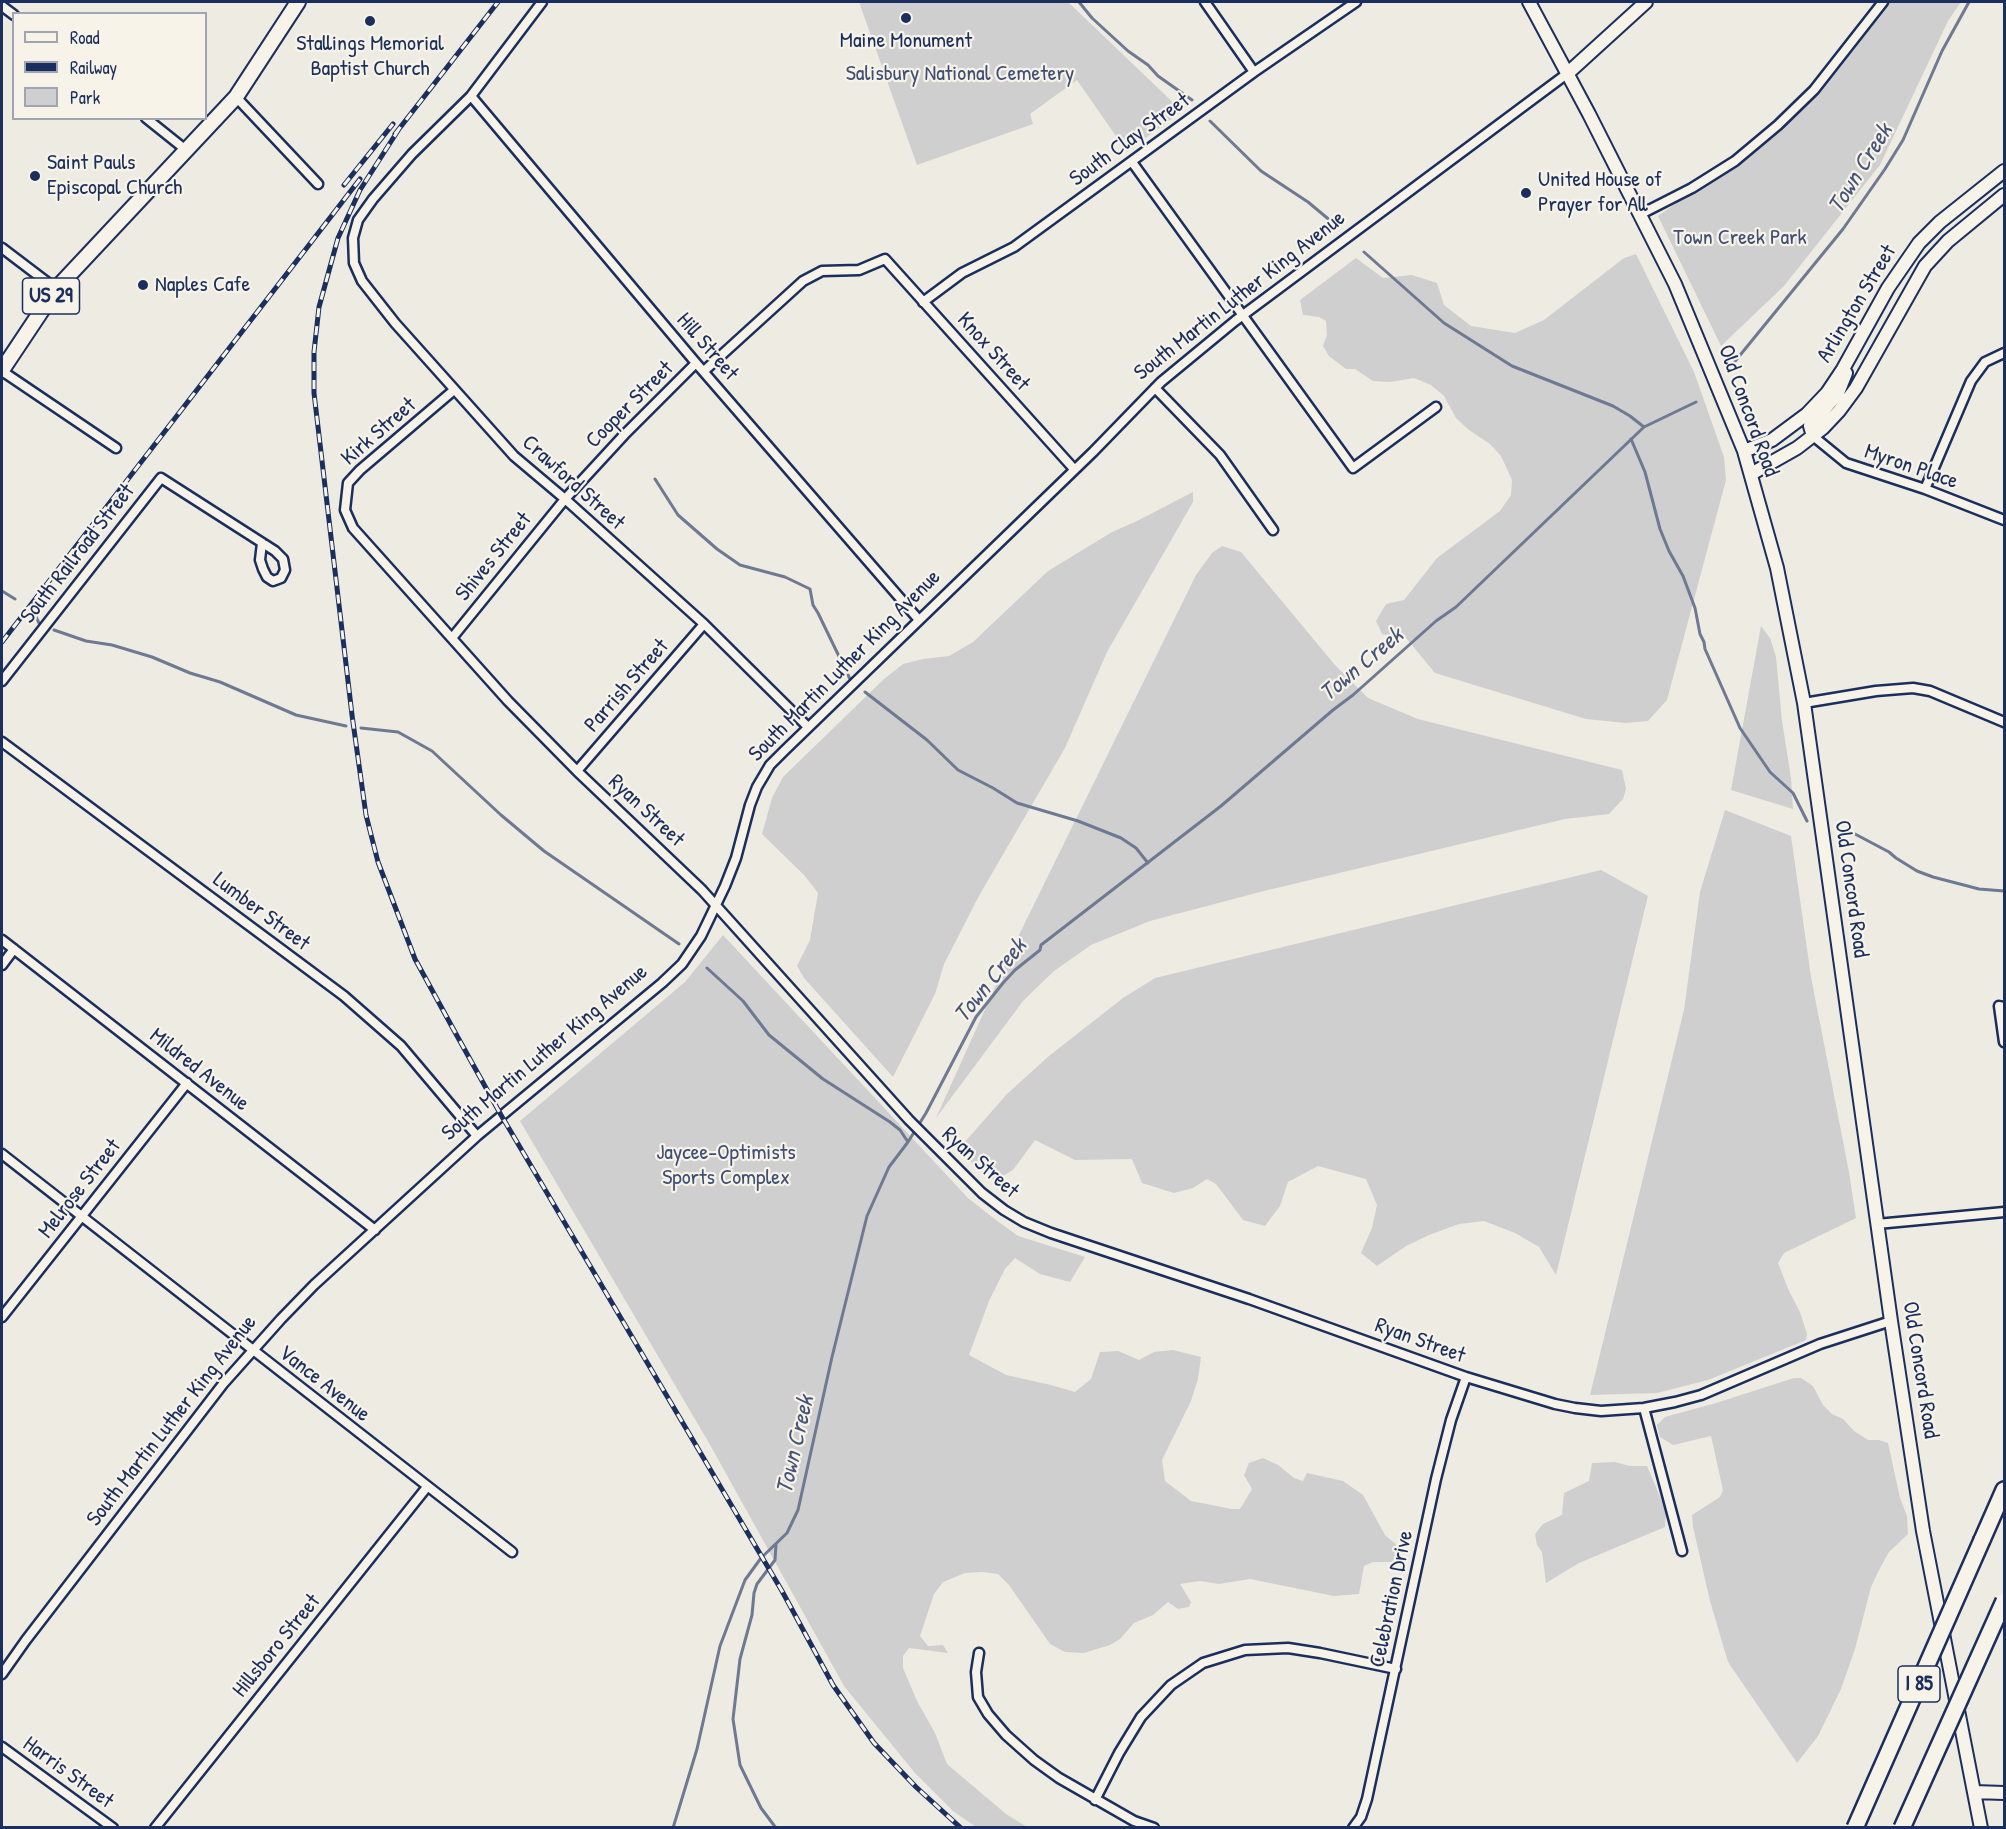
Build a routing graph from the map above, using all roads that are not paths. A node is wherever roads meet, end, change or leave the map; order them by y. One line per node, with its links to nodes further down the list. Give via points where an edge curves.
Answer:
1 (6, 2): 9 (street)
2 (298, 2): 13 (main road, US 29)
3 (542, 2): 12 (street)
4 (1204, 2): 10 (street)
5 (1356, 2): 10 (street, South Clay Street)
6 (1529, 2): 11 (main road, Old Concord Road)
7 (1647, 2): 11 (main road, South Martin Luther King Avenue)
8 (1883, 2): 20 (street, via 1814,90 1778,125 1727,166)
9 (2, 6)
10 (1254, 72): 16 (street, South Clay Street)
11 (1568, 73): 20 (main road, Old Concord Road); 25 (street, South Martin Luther King Avenue)
12 (471, 96): 28 (street, Hill Street); 32 (street, Crawford Street, via 373,199 358,220 353,238 354,263 362,281)
13 (236, 97): 15 (main road, US 29); 18 (street)
14 (148, 120): 15 (street)
15 (186, 150): 23 (main road, US 29)
16 (1132, 162): 24 (street, South Clay Street, via 1014,247 962,273); 25 (street)
17 (2004, 171): 26 (main road, Arlington Street, via 1918,243)
18 (318, 184)
19 (2004, 195): 34 (main road, Arlington Street, via 1924,266 1856,388)
20 (1641, 214): 36 (main road, Old Concord Road, via 1675,284)
21 (2, 248): 23 (street)
22 (885, 259): 24 (street, Knox Street); 30 (street, Cooper Street, via 859,270 822,271 803,281)
23 (56, 289): 29 (main road, US 29)
24 (923, 302): 37 (street, Knox Street)
25 (1244, 314): 31 (street, South Martin Luther King Avenue); 33 (street, via 1353,468)
26 (1857, 344): 34 (main road, via 1838,393 1810,426); 36 (main road, Arlington Street, via 1827,393 1807,414 1772,440)
27 (2004, 353): 39 (street, via 1985,362 1971,381)
28 (696, 363): 30 (street, Hill Street); 40 (street, Cooper Street)
29 (2, 370): 35 (street)
30 (704, 371): 45 (street, Hill Street)
31 (1155, 388): 37 (street, South Martin Luther King Avenue); 43 (street, via 1220,455)
32 (454, 390): 40 (street, Crawford Street, via 514,456); 41 (street, Kirk Street, via 348,483)
33 (1436, 407)
34 (1813, 436): 38 (main road, Arlington Street); 39 (street, Myron Place, via 1846,463)
35 (116, 448)
36 (1744, 451): 38 (main road, Old Concord Road)
37 (1074, 469): 45 (street, South Martin Luther King Avenue)
38 (1751, 474): 49 (main road, Old Concord Road, via 1779,579)
39 (1925, 489): 42 (street, Myron Place)
40 (565, 499): 46 (street, Crawford Street); 47 (street, Shives Street)
41 (345, 510): 47 (street, Ryan Street, via 353,528)
42 (2004, 520)
43 (1273, 530)
44 (265, 545): 48 (street, South Railroad Street, via 161,478)
45 (919, 620): 51 (street, South Martin Luther King Avenue)
46 (704, 624): 51 (street, Crawford Street); 53 (street, Parrish Street)
47 (452, 638): 53 (street, Ryan Street, via 508,702)
48 (2, 681)
49 (1804, 703): 50 (street, via 1914,688); 65 (main road, Old Concord Road)
50 (2004, 722)
51 (808, 727): 54 (street, South Martin Luther King Avenue, via 776,758 757,787 732,870)
52 (2, 742): 61 (street, Lumber Street, via 370,1018 401,1046)
53 (577, 771): 54 (street, Ryan Street)
54 (716, 907): 61 (street, South Martin Luther King Avenue, via 694,948 669,977); 70 (street, Ryan Street, via 938,1150 982,1193 1024,1222)
55 (2, 940): 56 (street, Mildred Avenue)
56 (14, 950): 57 (street); 60 (street, Mildred Avenue)
57 (2, 965)
58 (2004, 1007): 59 (street, via 1999,1006)
59 (2004, 1042)
60 (187, 1083): 64 (street, Melrose Street); 66 (street, Mildred Avenue)
61 (477, 1137): 66 (street, South Martin Luther King Avenue)
62 (2, 1154): 64 (street, Vance Avenue)
63 (2004, 1212): 65 (street)
64 (82, 1216): 67 (street, Melrose Street); 69 (street, Vance Avenue)
65 (1877, 1224): 68 (main road, Old Concord Road)
66 (375, 1230): 69 (street, South Martin Luther King Avenue)
67 (2, 1317)
68 (1891, 1321): 71 (street, Ryan Street, via 1820,1344 1701,1395); 81 (main road, Old Concord Road, via 1923,1531)
69 (252, 1350): 72 (street, Vance Avenue); 79 (street, South Martin Luther King Avenue)
70 (1466, 1377): 71 (street, Ryan Street, via 1575,1408); 78 (street, Celebration Drive, via 1436,1479)
71 (1644, 1408): 74 (street)
72 (427, 1487): 75 (street, Vance Avenue); 85 (street, Hillsboro Street)
73 (2004, 1490): 88 (highway, I 85, bridge)
74 (1682, 1551)
75 (512, 1552)
76 (2004, 1601): 89 (highway, I 85, bridge)
77 (979, 1653): 83 (street, via 978,1697 988,1714 1034,1760)
78 (1396, 1669): 83 (street, via 1288,1648 1245,1650 1203,1663 1171,1685 1141,1717); 87 (street, Celebration Drive, via 1367,1800)
79 (2, 1674)
80 (2, 1747): 84 (street, Harris Street)
81 (1974, 1792): 82 (main road); 90 (main road, Old Concord Road)
82 (2004, 1793)
83 (1095, 1800): 86 (street)
84 (112, 1827)
85 (155, 1827)
86 (1154, 1827)
87 (1353, 1827)
88 (1855, 1827)
89 (1902, 1827)
90 (1981, 1827)

